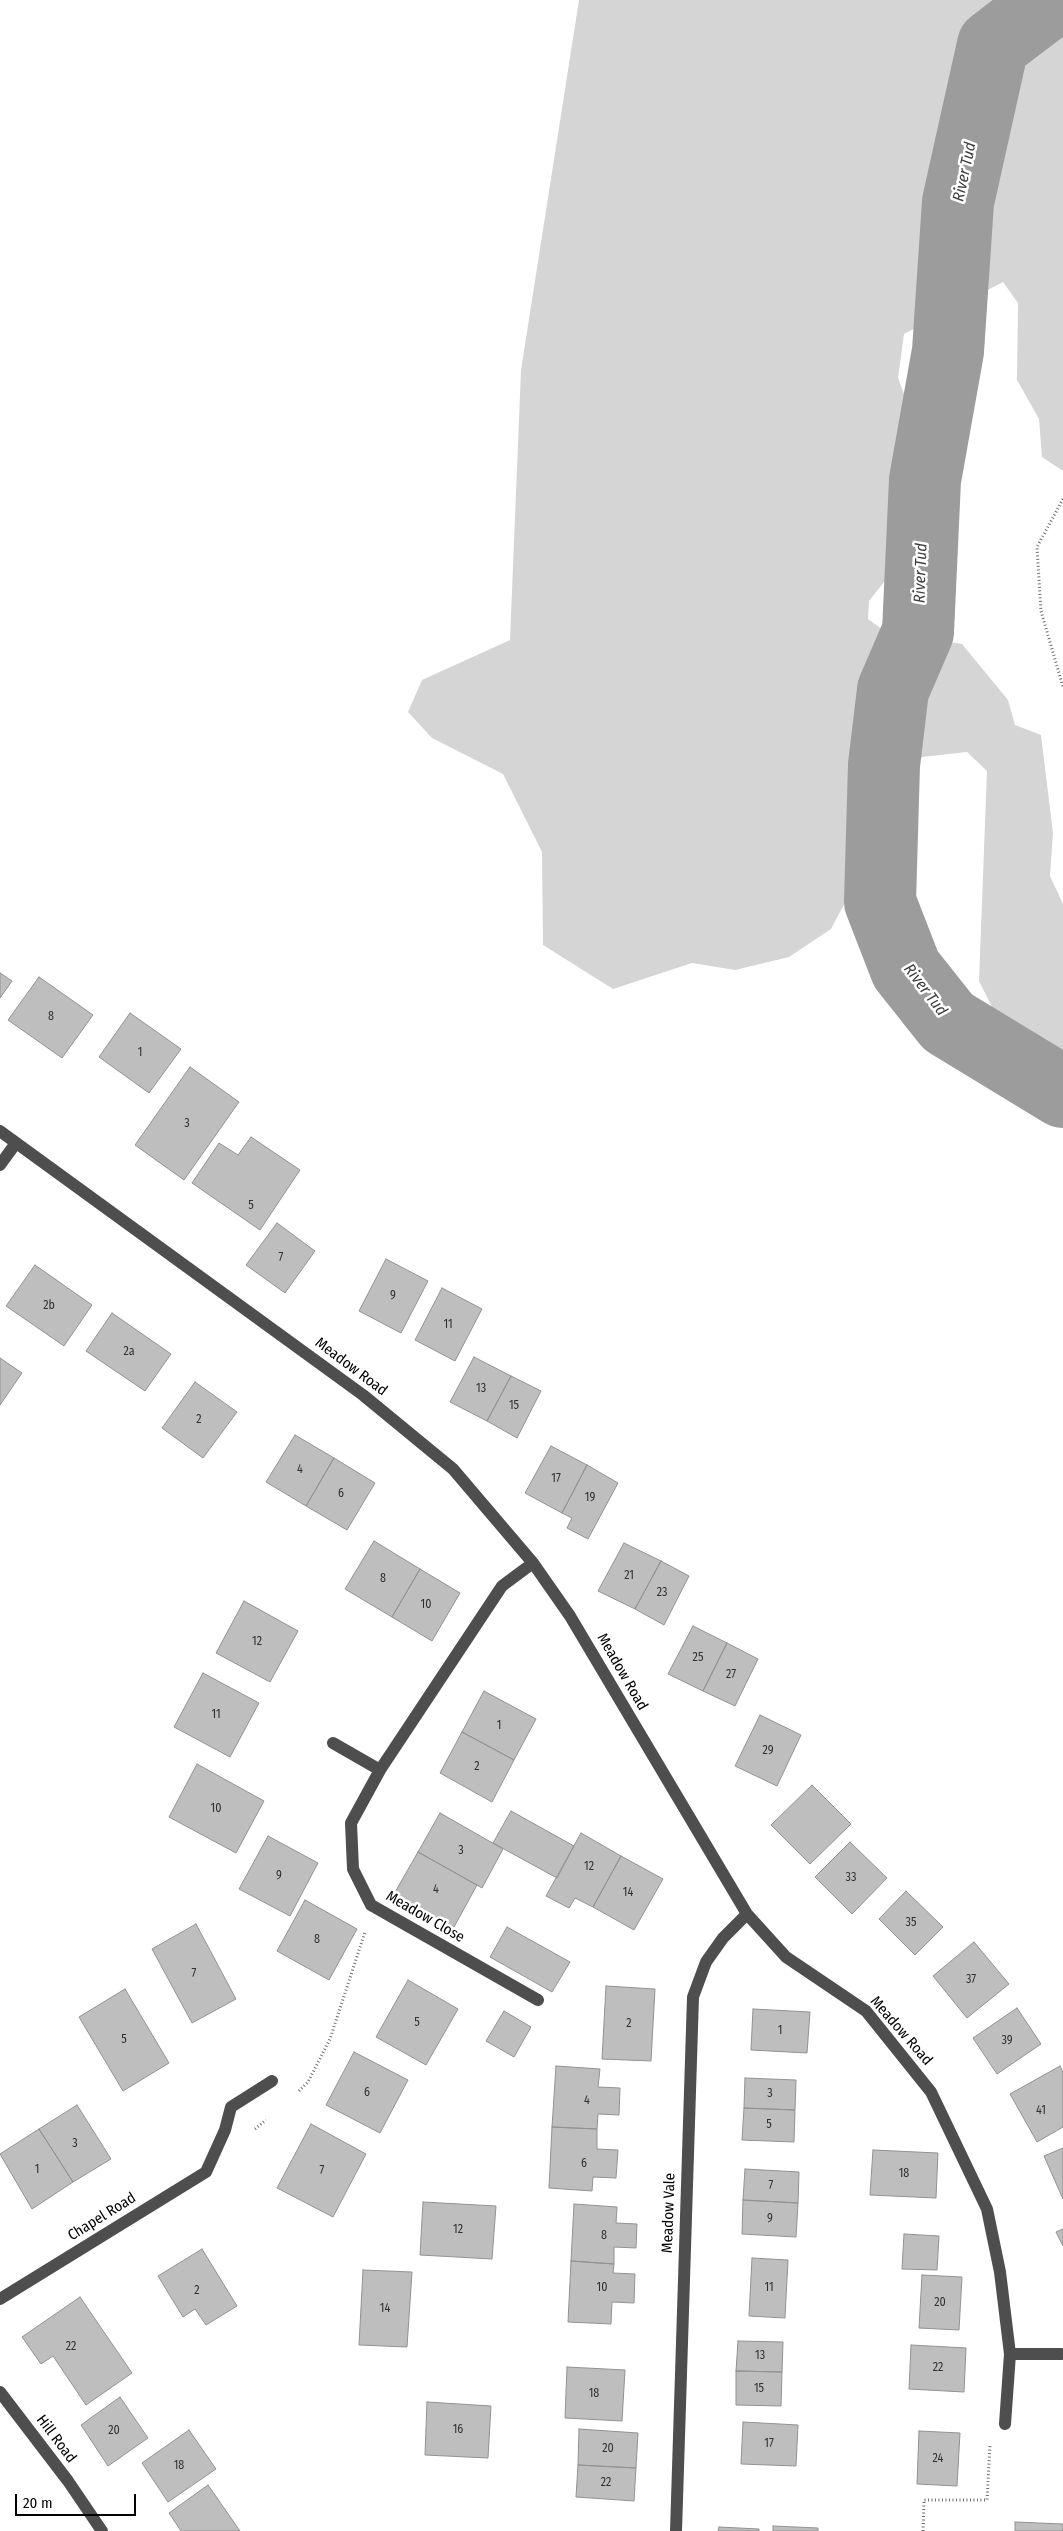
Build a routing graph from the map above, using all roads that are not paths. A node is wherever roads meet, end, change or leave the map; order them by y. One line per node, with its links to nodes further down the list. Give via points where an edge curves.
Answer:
1 (0, 1131): 2 (street, Meadow Road)
2 (16, 1143): 3 (street); 4 (street, Meadow Road, via 363,1396 453,1469)
3 (0, 1165)
4 (533, 1563): 6 (street, Meadow Close, via 502,1586); 7 (street, Meadow Road, via 570,1616)
5 (333, 1743): 6 (street)
6 (380, 1770): 8 (street, Meadow Close, via 351,1824 353,1869 371,1905)
7 (747, 1914): 11 (street, Meadow Road, via 786,1957 866,2011 931,2092 987,2209 1000,2272); 16 (street, Meadow Vale, via 723,1938 706,1962 693,1997)
8 (538, 2000)
9 (272, 2081): 10 (street, Chapel Road, via 231,2107 206,2172)
10 (0, 2299)
11 (1010, 2354): 12 (street); 14 (street, Meadow Road)
12 (1061, 2354)
13 (0, 2392): 15 (street, Hill Road)
14 (1005, 2424)
15 (102, 2531)
16 (676, 2531)

